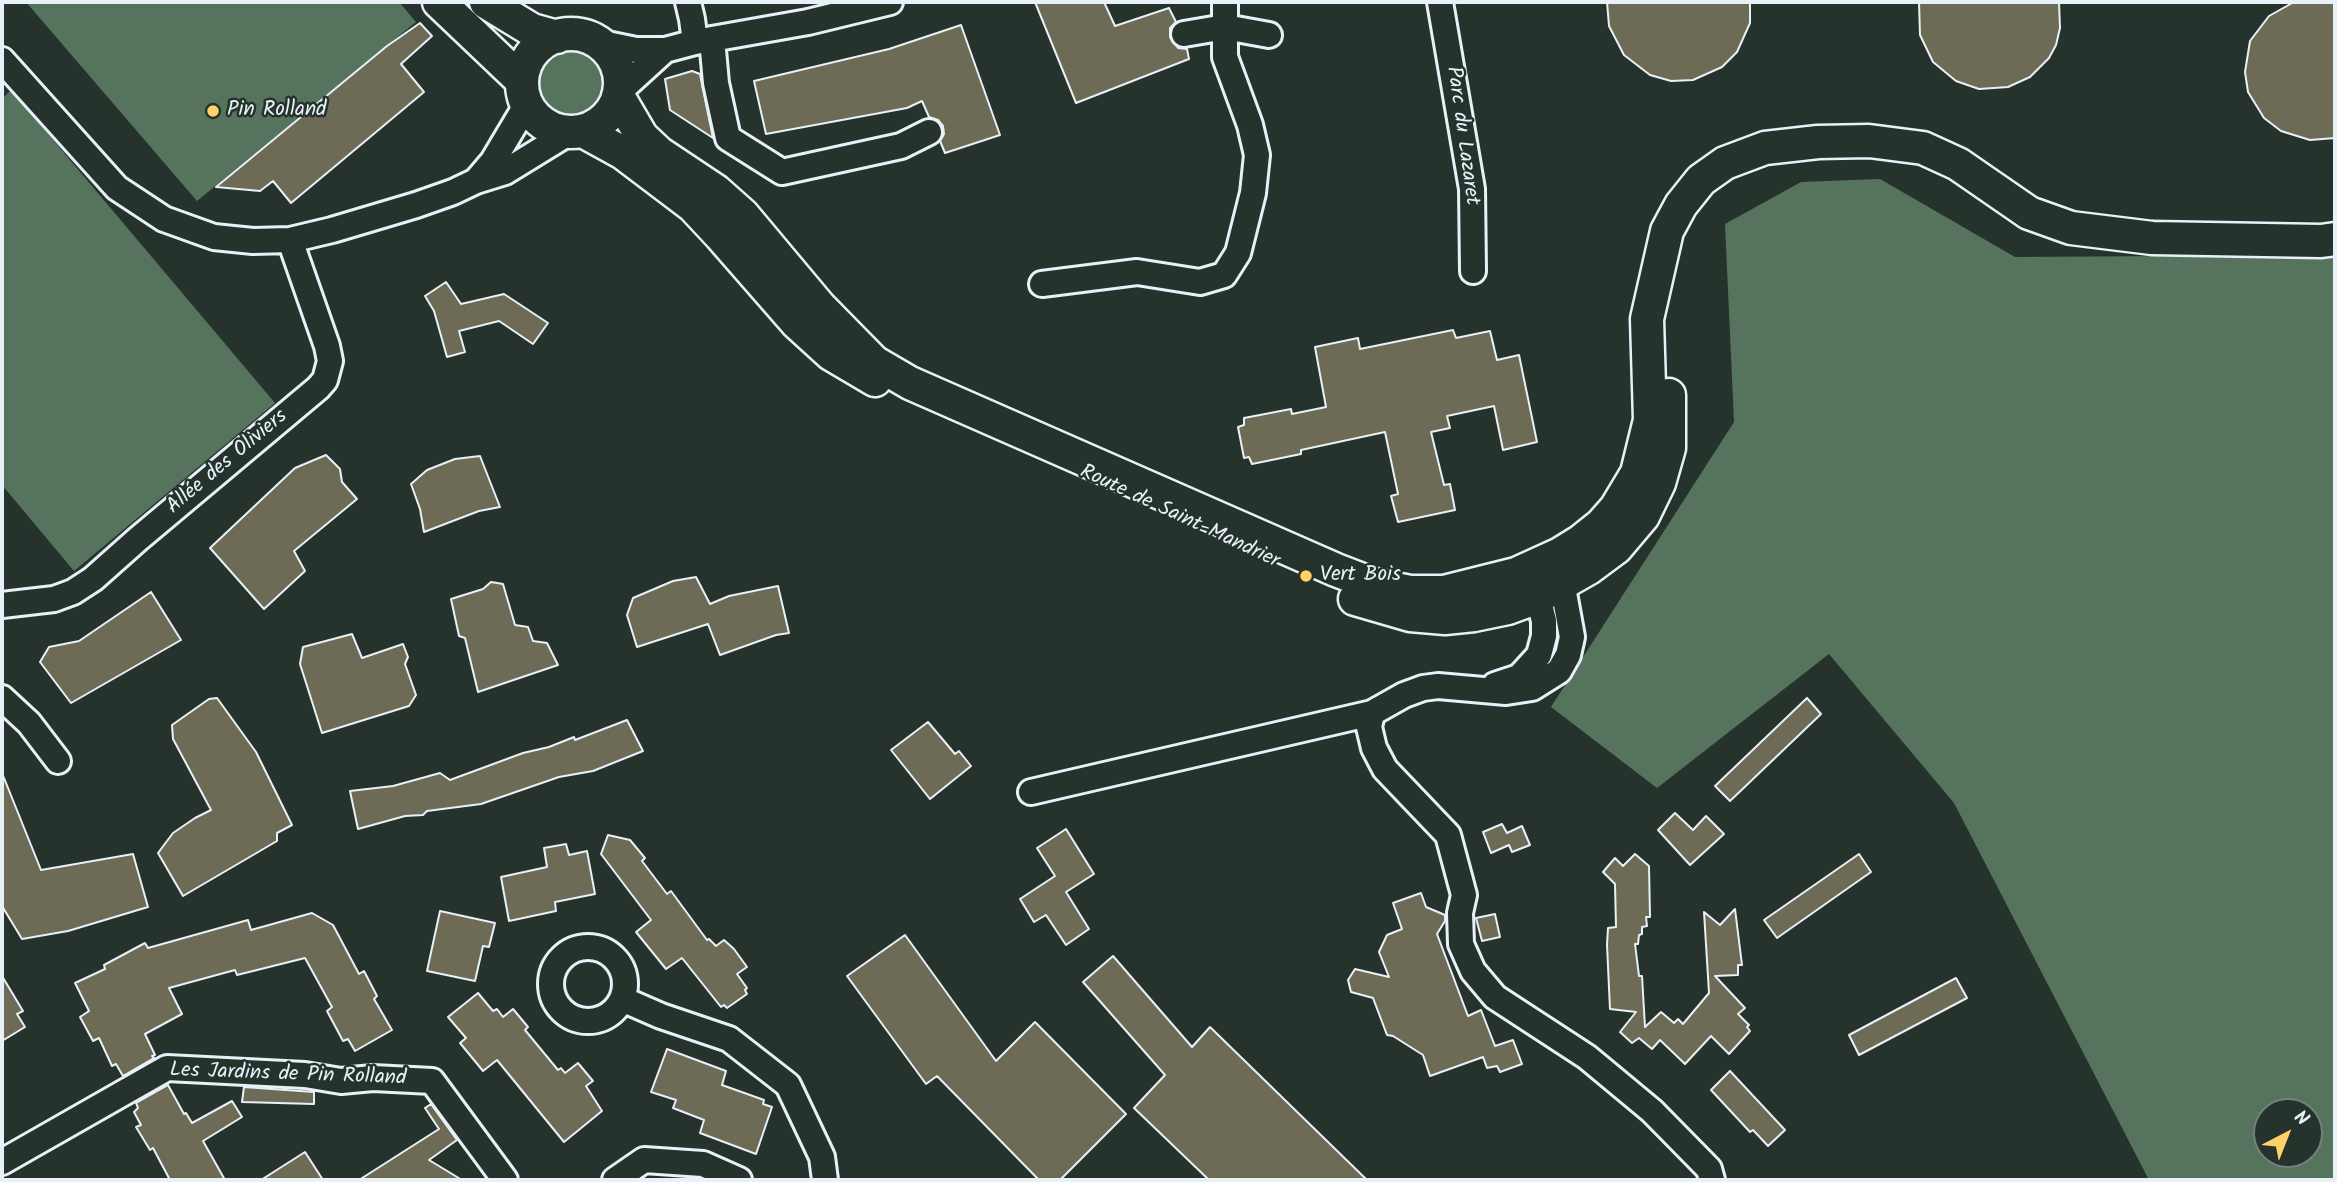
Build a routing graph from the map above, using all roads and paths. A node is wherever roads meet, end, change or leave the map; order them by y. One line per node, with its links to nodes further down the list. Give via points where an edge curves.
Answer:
1 (439, 2): 16 (main road)
2 (486, 2): 10 (main road, via 532,30)
3 (688, 2): 11 (street)
4 (890, 2): 11 (street)
5 (1225, 2): 7 (street)
6 (1440, 2): 24 (street, Parc du Lazaret, via 1472,189)
7 (1225, 27): 8 (street); 9 (street); 26 (street, via 1225,57 1257,155 1238,253 1224,275 1200,282 1137,272)
8 (1184, 34)
9 (1269, 35)
10 (556, 37): 12 (main road, via 570,34); 16 (main road, via 533,52 526,64)
11 (704, 41): 14 (street); 20 (street, via 728,138 782,172 901,146)
12 (597, 42): 14 (street); 17 (main road, via 616,63)
13 (2, 44): 18 (street)
14 (665, 50): 17 (street)
15 (2, 60): 18 (street)
16 (525, 92): 19 (main road, via 534,115 545,124); 21 (street, via 493,161)
17 (619, 93): 19 (main road, via 607,116); 28 (main road, Route de Saint-Mandrier, via 642,137 743,215 846,336 874,362 910,383 1375,585 1444,592)
18 (48, 110): 23 (street, via 117,188 164,219 214,237)
19 (577, 131): 21 (street, via 505,172); 29 (main road, Route de Saint-Mandrier, via 623,153 692,206 797,323 831,354 906,396 1380,608 1445,618 1508,608)
20 (929, 132)
21 (476, 181): 23 (street, via 416,205)
22 (2335, 239): 25 (main road, Route de Saint-Mandrier, via 2152,238 2071,228 2029,213 1958,164 1923,148 1869,141 1818,142 1765,148 1726,163 1701,180 1667,232)
23 (290, 240): 30 (street, Allée des Oliviers, via 327,346 330,361 325,380 93,579 54,599)
24 (1473, 271)
25 (1658, 275): 27 (main road, Route de Saint-Mandrier, via 1647,318 1650,420 1637,473); 29 (main road, Route de Saint-Mandrier, via 1669,374 1669,448 1659,483 1643,516 1616,548)
26 (1042, 284)
27 (1616, 508): 28 (main road, Route de Saint-Mandrier, via 1581,541); 29 (street, via 1605,529 1560,563)
28 (1516, 574): 29 (street)
29 (1549, 586): 32 (street, via 1539,655 1519,677 1478,690 1423,688)
30 (2, 605)
31 (2, 698): 33 (street, via 29,723)
32 (1372, 713): 34 (street); 41 (street, via 1369,727 1385,769 1448,835 1464,895 1461,944 1473,971 1495,997 1587,1057 1652,1111 1709,1170)
33 (58, 761)
34 (1031, 792)
35 (622, 999): 40 (street, via 729,1039 788,1085 822,1157)
36 (2, 1162): 37 (street, Les Jardins de Pin Rolland, via 167,1068 341,1081 432,1081)
37 (505, 1180)
38 (615, 1180): 39 (street, via 644,1160 703,1164)
39 (739, 1180)
40 (825, 1180)
41 (1712, 1180)

